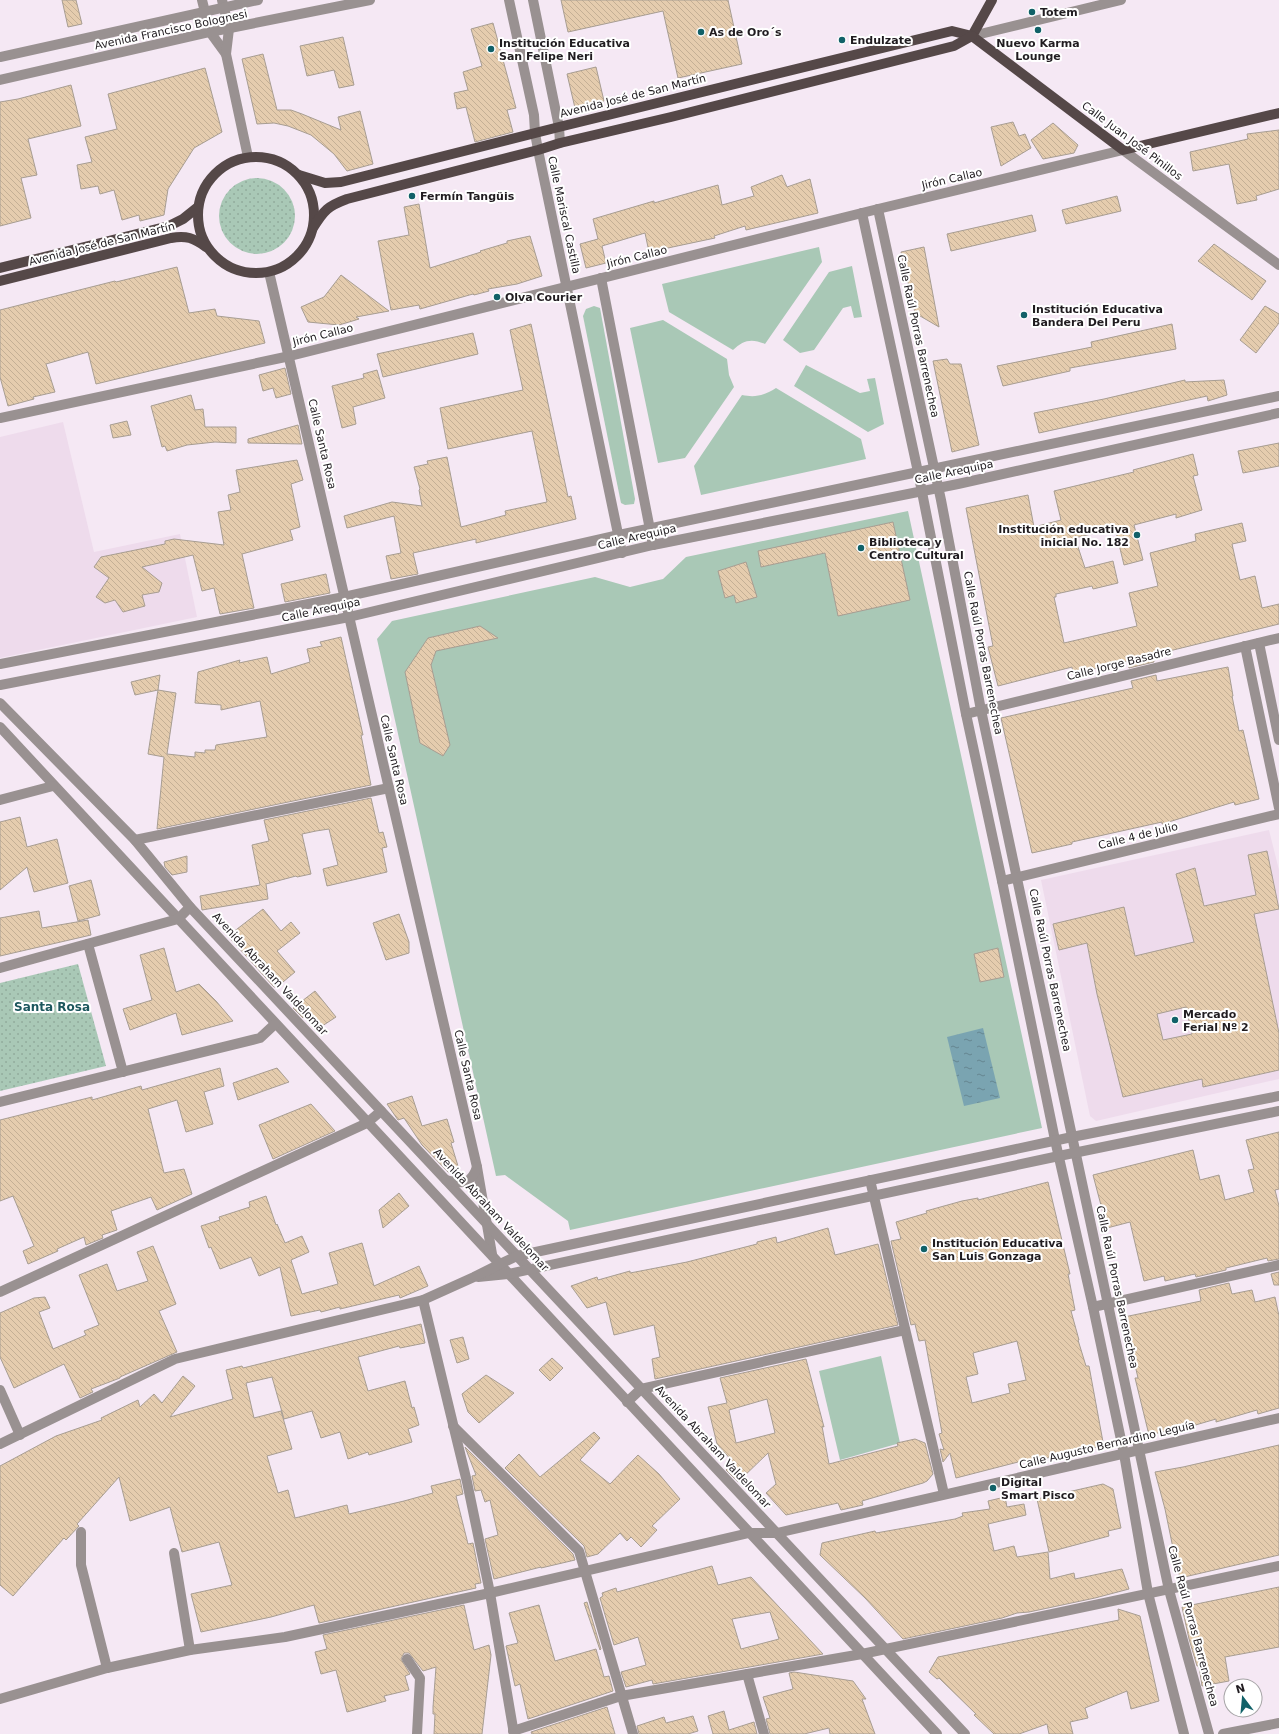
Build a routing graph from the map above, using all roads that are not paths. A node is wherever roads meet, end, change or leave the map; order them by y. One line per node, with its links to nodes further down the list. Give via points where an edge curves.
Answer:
1 (202, 0): 9 (street)
2 (258, 0): 8 (street, Avenida Francisco Bolognesi)
3 (370, 0): 10 (street, Avenida Francisco Bolognesi)
4 (509, 0): 18 (street, Calle Mariscal Castilla, via 534,115)
5 (533, 0): 17 (street, Calle Mariscal Castilla)
6 (992, 0): 12 (main road)
7 (1121, 0): 12 (street, Avenida José de San Martín)
8 (223, 4): 9 (street, Avenida Francisco Bolognesi); 10 (street)
9 (205, 12): 11 (street); 14 (street, Avenida Francisco Bolognesi)
10 (229, 29): 11 (street, Avenida Francisco Bolognesi); 13 (street)
11 (210, 32): 13 (street); 15 (street, Avenida Francisco Bolognesi)
12 (972, 36): 17 (main road, Avenida José de San Martín, via 952,31); 19 (main road, Avenida José de San Martín, via 954,46); 21 (main road, Calle Juan José Pinillos)
13 (226, 54): 22 (street)
14 (0, 57)
15 (0, 80)
16 (1279, 113): 21 (main road, Jirón Callao)
17 (559, 127): 18 (main road, Avenida José de San Martín); 19 (street, Calle Mariscal Castilla)
18 (535, 133): 20 (street, Calle Mariscal Castilla); 23 (main road, Avenida José de San Martín, via 341,182 325,183)
19 (560, 143): 20 (main road, Avenida José de San Martín)
20 (538, 150): 27 (main road, Avenida José de San Martín, via 348,199 334,204 322,213); 34 (street, Calle Mariscal Castilla)
21 (1123, 150): 25 (street, Jirón Callao); 29 (street, Calle Juan José Pinillos)
22 (248, 157): 23 (main road, via 267,157 276,160); 24 (main road, via 224,165 214,174 206,183)
23 (299, 175): 27 (main road, via 310,191 314,209)
24 (198, 206): 28 (main road, via 199,228); 30 (main road, Avenida José de San Martín, via 183,219 169,226)
25 (878, 209): 26 (street, Jirón Callao); 39 (street, Calle Raúl Porras Barrenechea)
26 (862, 213): 32 (street, Jirón Callao); 40 (street)
27 (313, 228): 31 (main road, via 307,243 297,256 284,266)
28 (207, 247): 31 (main road, via 221,262 236,270 252,273); 33 (main road, Avenida José de San Martín, via 189,237 181,236)
29 (1279, 265)
30 (0, 268)
31 (269, 272): 35 (street, Calle Santa Rosa)
32 (601, 278): 34 (street, Jirón Callao); 43 (street)
33 (0, 281)
34 (566, 286): 35 (street, Jirón Callao); 44 (street, Calle Mariscal Castilla)
35 (290, 356): 38 (street, Jirón Callao); 47 (street, Calle Santa Rosa)
36 (1279, 396): 39 (street, Calle Arequipa)
37 (1279, 413): 41 (street, Calle Arequipa)
38 (0, 418)
39 (935, 469): 40 (street, Calle Arequipa); 41 (street, Calle Raúl Porras Barrenechea)
40 (918, 472): 42 (street); 43 (street, Calle Arequipa)
41 (939, 487): 42 (street, Calle Arequipa); 55 (street, Calle Raúl Porras Barrenechea)
42 (922, 491): 45 (street, Calle Arequipa); 56 (street)
43 (651, 529): 44 (street, Calle Arequipa); 45 (street)
44 (619, 535): 46 (street, Calle Mariscal Castilla); 47 (street, Calle Arequipa)
45 (654, 545): 46 (street, Calle Arequipa)
46 (622, 553): 48 (street, Calle Arequipa)
47 (344, 597): 48 (street, Calle Santa Rosa); 52 (street, Calle Arequipa)
48 (349, 617): 53 (street, Calle Arequipa); 60 (street, Calle Santa Rosa)
49 (1279, 638): 50 (street, Calle Jorge Basadre)
50 (1258, 643): 51 (street, Calle Jorge Basadre); 58 (street)
51 (1245, 646): 55 (street, Calle Jorge Basadre); 62 (street)
52 (0, 664)
53 (0, 685)
54 (0, 703): 64 (street, Avenida Abraham Valdelomar)
55 (981, 710): 56 (street, Calle Jorge Basadre); 65 (street, Calle Raúl Porras Barrenechea)
56 (966, 714): 66 (street)
57 (0, 728): 59 (street)
58 (1279, 740)
59 (53, 786): 61 (street); 68 (street)
60 (389, 788): 64 (street); 82 (street, Calle Santa Rosa)
61 (0, 800)
62 (1279, 808)
63 (1279, 814): 65 (street, Calle 4 de Julio)
64 (135, 840): 67 (street, Avenida Abraham Valdelomar)
65 (1018, 877): 66 (street, Calle 4 de Julio); 78 (street, Calle Raúl Porras Barrenechea)
66 (1002, 881): 79 (street)
67 (190, 907): 68 (street); 75 (street, Avenida Abraham Valdelomar)
68 (178, 919): 69 (street); 71 (street)
69 (88, 944): 70 (street); 72 (street)
70 (0, 968)
71 (276, 1024): 72 (street, via 260,1038); 77 (street)
72 (123, 1072): 74 (street)
73 (1279, 1096): 78 (street)
74 (0, 1102)
75 (382, 1111): 77 (street); 83 (street, Avenida Abraham Valdelomar)
76 (1279, 1111): 80 (street)
77 (367, 1123): 87 (street); 94 (street)
78 (1072, 1137): 79 (street); 80 (street, Calle Raúl Porras Barrenechea)
79 (1055, 1140): 81 (street); 84 (street)
80 (1075, 1153): 81 (street); 96 (street, Calle Raúl Porras Barrenechea)
81 (1059, 1156): 85 (street); 97 (street)
82 (477, 1167): 83 (street, via 468,1181 461,1183); 86 (street, Calle Santa Rosa)
83 (446, 1180): 86 (street, Avenida Abraham Valdelomar)
84 (870, 1180): 85 (street); 88 (street)
85 (874, 1195): 91 (street); 98 (street)
86 (487, 1222): 87 (street, Calle Santa Rosa); 88 (street, Avenida Abraham Valdelomar)
87 (492, 1254): 89 (street)
88 (518, 1256): 89 (street); 91 (street, Avenida Abraham Valdelomar)
89 (500, 1264): 92 (street); 93 (street)
90 (1279, 1265): 96 (street)
91 (529, 1269): 92 (street); 99 (street, Avenida Abraham Valdelomar)
92 (508, 1274): 93 (street); 101 (street)
93 (474, 1278): 95 (street)
94 (0, 1292)
95 (423, 1300): 103 (street); 104 (street, via 175,1359)
96 (1108, 1304): 97 (street); 106 (street, Calle Raúl Porras Barrenechea)
97 (1093, 1307): 107 (street)
98 (905, 1330): 99 (street); 108 (street)
99 (641, 1388): 101 (street); 111 (street, Avenida Abraham Valdelomar)
100 (0, 1390): 104 (street)
101 (628, 1402): 110 (street)
102 (1279, 1418): 106 (street, Calle Augusto Bernardino Leguía)
103 (453, 1426): 114 (street, via 579,1551); 117 (street)
104 (20, 1435): 105 (street)
105 (0, 1444)
106 (1139, 1450): 107 (street, Calle Augusto Bernardino Leguía); 115 (street, Calle Raúl Porras Barrenechea)
107 (1124, 1454): 108 (street, Calle Augusto Bernardino Leguía); 116 (street)
108 (944, 1494): 111 (street, Calle Augusto Bernardino Leguía)
109 (81, 1532): 122 (street, via 81,1565)
110 (749, 1532): 111 (street, Calle Augusto Bernardino Leguía); 114 (street, Calle Augusto Bernardino Leguía); 120 (street)
111 (777, 1533): 118 (street, Avenida Abraham Valdelomar)
112 (174, 1553): 119 (street)
113 (1279, 1566): 115 (street)
114 (586, 1572): 117 (street, Calle Augusto Bernardino Leguía); 124 (street)
115 (1169, 1590): 116 (street); 134 (street, Calle Raúl Porras Barrenechea)
116 (1148, 1593): 118 (street); 133 (street)
117 (490, 1594): 119 (street, Calle Augusto Bernardino Leguía, via 285,1637); 127 (street)
118 (886, 1649): 120 (street); 132 (street, Avenida Abraham Valdelomar)
119 (190, 1650): 122 (street, Calle Augusto Bernardino Leguía)
120 (862, 1654): 123 (street); 131 (street)
121 (407, 1659): 128 (street, via 420,1678)
122 (107, 1668): 125 (street, Calle Augusto Bernardino Leguía)
123 (747, 1674): 124 (street); 130 (street)
124 (621, 1696): 127 (street); 129 (street)
125 (0, 1699)
126 (1279, 1722): 135 (street)
127 (514, 1732)
128 (417, 1734)
129 (633, 1734)
130 (764, 1734)
131 (937, 1734)
132 (965, 1734)
133 (1184, 1734)
134 (1209, 1734)
135 (1223, 1734)

